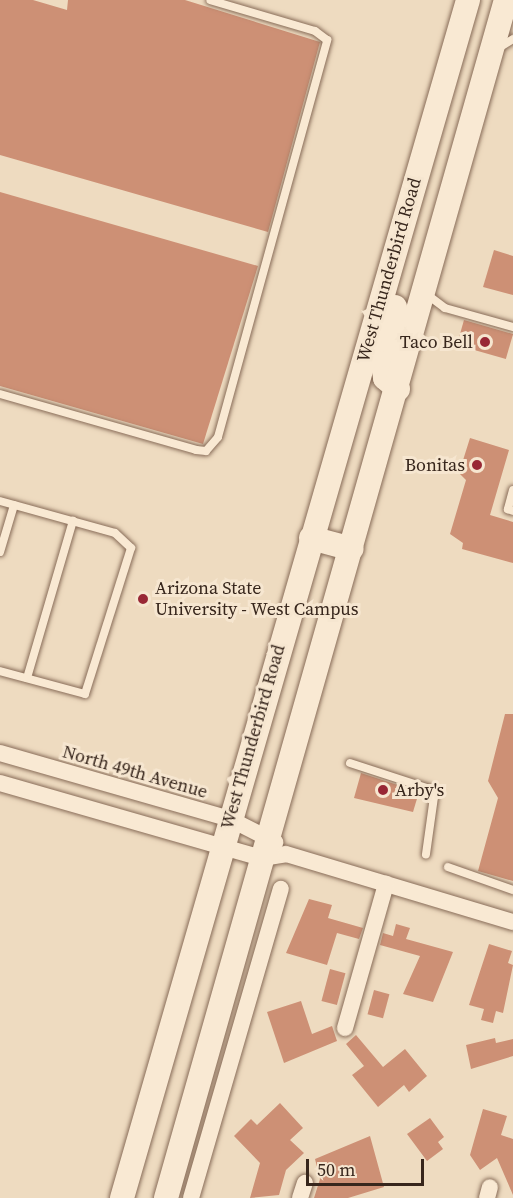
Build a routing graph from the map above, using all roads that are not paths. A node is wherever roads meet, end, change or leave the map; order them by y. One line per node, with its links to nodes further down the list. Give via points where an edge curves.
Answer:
1 (210, 0): 10 (lane, via 315,31 327,40 218,437 206,451 196,450)
2 (468, 0): 6 (main road, West Thunderbird Road)
3 (506, 0): 5 (main road)
4 (513, 39): 5 (lane)
5 (491, 52): 7 (main road)
6 (389, 269): 9 (main road, via 400,292 383,363 385,378); 16 (main road, West Thunderbird Road)
7 (424, 293): 8 (lane, via 445,308); 9 (main road)
8 (513, 327)
9 (398, 389): 17 (main road)
10 (0, 394)
11 (513, 490): 14 (lane, via 508,509)
12 (0, 501): 13 (lane)
13 (14, 505): 15 (lane); 18 (lane)
14 (513, 511)
15 (73, 521): 20 (lane); 20 (lane, via 115,533 131,549 85,694)
16 (311, 538): 17 (main road); 24 (main road, West Thunderbird Road)
17 (352, 549): 26 (main road)
18 (0, 552)
19 (0, 671): 20 (lane)
20 (27, 678)
21 (0, 753): 24 (street, North 49th Avenue)
22 (350, 763): 27 (lane, via 430,789 434,797)
23 (0, 783): 25 (street)
24 (230, 819): 25 (main road, West Thunderbird Road); 26 (street, North 49th Avenue)
25 (222, 846): 26 (street); 35 (main road, West Thunderbird Road)
26 (266, 847): 29 (street); 32 (main road)
27 (426, 854)
28 (448, 867): 31 (lane)
29 (386, 884): 33 (street); 34 (street)
30 (281, 889): 32 (street)
31 (513, 890)
32 (259, 917): 36 (main road); 37 (street)
33 (513, 922)
34 (345, 1028)
35 (122, 1198)
36 (166, 1198)
37 (191, 1198)

